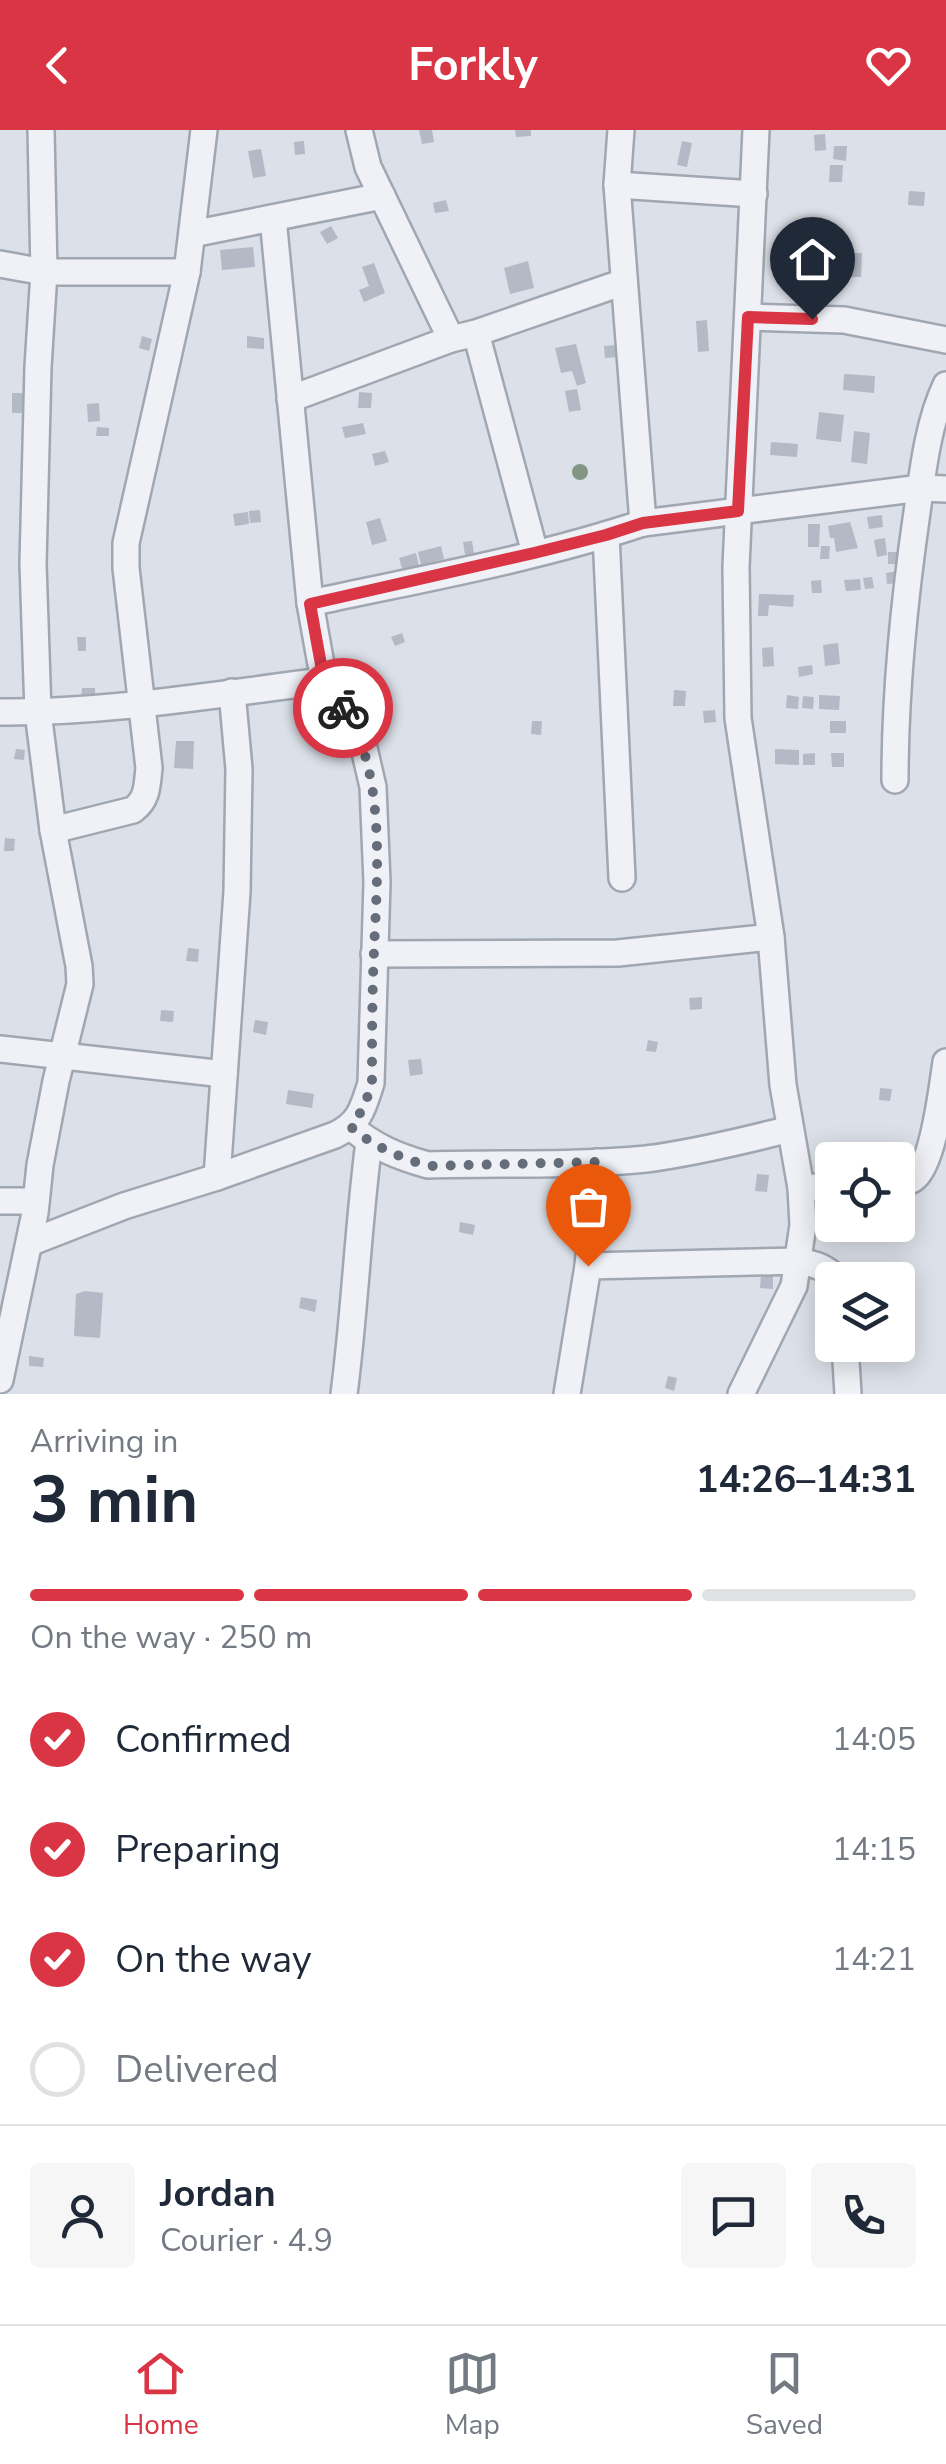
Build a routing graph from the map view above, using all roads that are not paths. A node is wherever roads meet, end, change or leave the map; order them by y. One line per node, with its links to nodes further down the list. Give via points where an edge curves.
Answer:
1 (40, 130): 12 (street)
2 (204, 130): 10 (street)
3 (358, 130): 8 (street)
4 (622, 130): 6 (street)
5 (756, 130): 7 (street)
6 (617, 184): 7 (street); 14 (street)
7 (754, 194): 15 (street)
8 (382, 196): 9 (street); 16 (street)
9 (273, 218): 10 (street); 19 (street)
10 (192, 234): 13 (street)
11 (0, 264): 12 (street)
12 (44, 272): 13 (street); 30 (street, via 33,564)
13 (187, 272): 28 (street, via 126,543)
14 (624, 282): 16 (street); 22 (street)
15 (748, 317): 17 (street, via 844,320); 21 (street)
16 (464, 336): 19 (street); 24 (street)
17 (946, 340)
18 (946, 385): 20 (street, via 937,404)
19 (290, 399): 25 (street)
20 (933, 489): 21 (street); 31 (street, via 904,607)
21 (738, 511): 22 (street); 34 (street, via 738,718)
22 (643, 523): 23 (street)
23 (606, 535): 24 (street); 33 (street)
24 (534, 553): 25 (street)
25 (310, 604): 26 (street)
26 (324, 681): 27 (street); 35 (street, via 364,748 372,787)
27 (232, 692): 28 (street); 39 (street, via 239,769 237,892)
28 (142, 703): 30 (street); 32 (street, via 149,768 141,804)
29 (0, 712): 30 (street)
30 (38, 712): 32 (street)
31 (895, 780)
32 (54, 830): 37 (street, via 80,984)
33 (622, 878)
34 (771, 937): 35 (street, via 618,953); 40 (street)
35 (374, 954): 41 (street, via 372,1083)
36 (0, 1049): 37 (street)
37 (62, 1056): 39 (street); 48 (street)
38 (946, 1062): 44 (street, via 931,1144)
39 (224, 1074): 43 (street)
40 (790, 1129): 42 (street); 46 (street)
41 (360, 1135): 42 (street, via 428,1166); 43 (street); 55 (street)
42 (597, 1162): 52 (street)
43 (216, 1177): 49 (street)
44 (915, 1177)
45 (815, 1187): 46 (street)
46 (801, 1188): 50 (street)
47 (0, 1201): 48 (street)
48 (36, 1201): 49 (street)
49 (29, 1243): 54 (street)
50 (799, 1260): 51 (street); 52 (street); 57 (street, via 794,1286)
51 (815, 1264)
52 (588, 1266): 56 (street)
53 (847, 1362): 58 (street)
54 (0, 1380)
55 (344, 1394)
56 (567, 1394)
57 (741, 1394)
58 (848, 1394)

